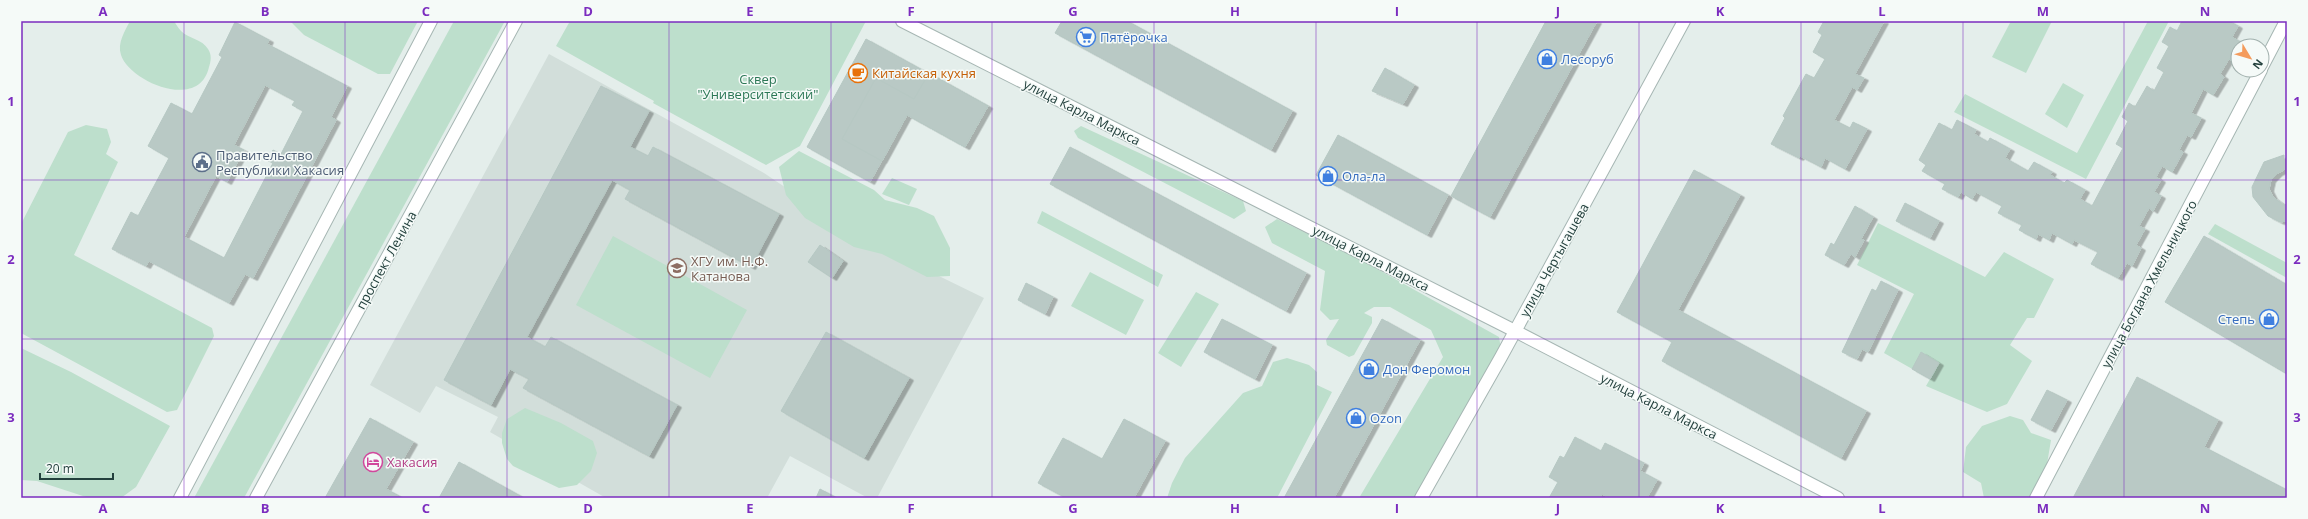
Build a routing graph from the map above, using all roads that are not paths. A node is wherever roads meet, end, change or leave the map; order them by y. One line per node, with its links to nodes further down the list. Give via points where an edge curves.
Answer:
1 (431, 21): 9 (street)
2 (516, 21): 10 (street, проспект Ленина)
3 (902, 21): 8 (street, улица Карла Маркса)
4 (1684, 21): 8 (street, улица Чертыгашева)
5 (2286, 21): 6 (street)
6 (2270, 52)
7 (2256, 78): 13 (street, улица Богдана Хмельницкого)
8 (1515, 331): 11 (street, улица Чертыгашева); 12 (street, улица Карла Маркса)
9 (180, 498)
10 (256, 498)
11 (1421, 498)
12 (1838, 498)
13 (2036, 498)

